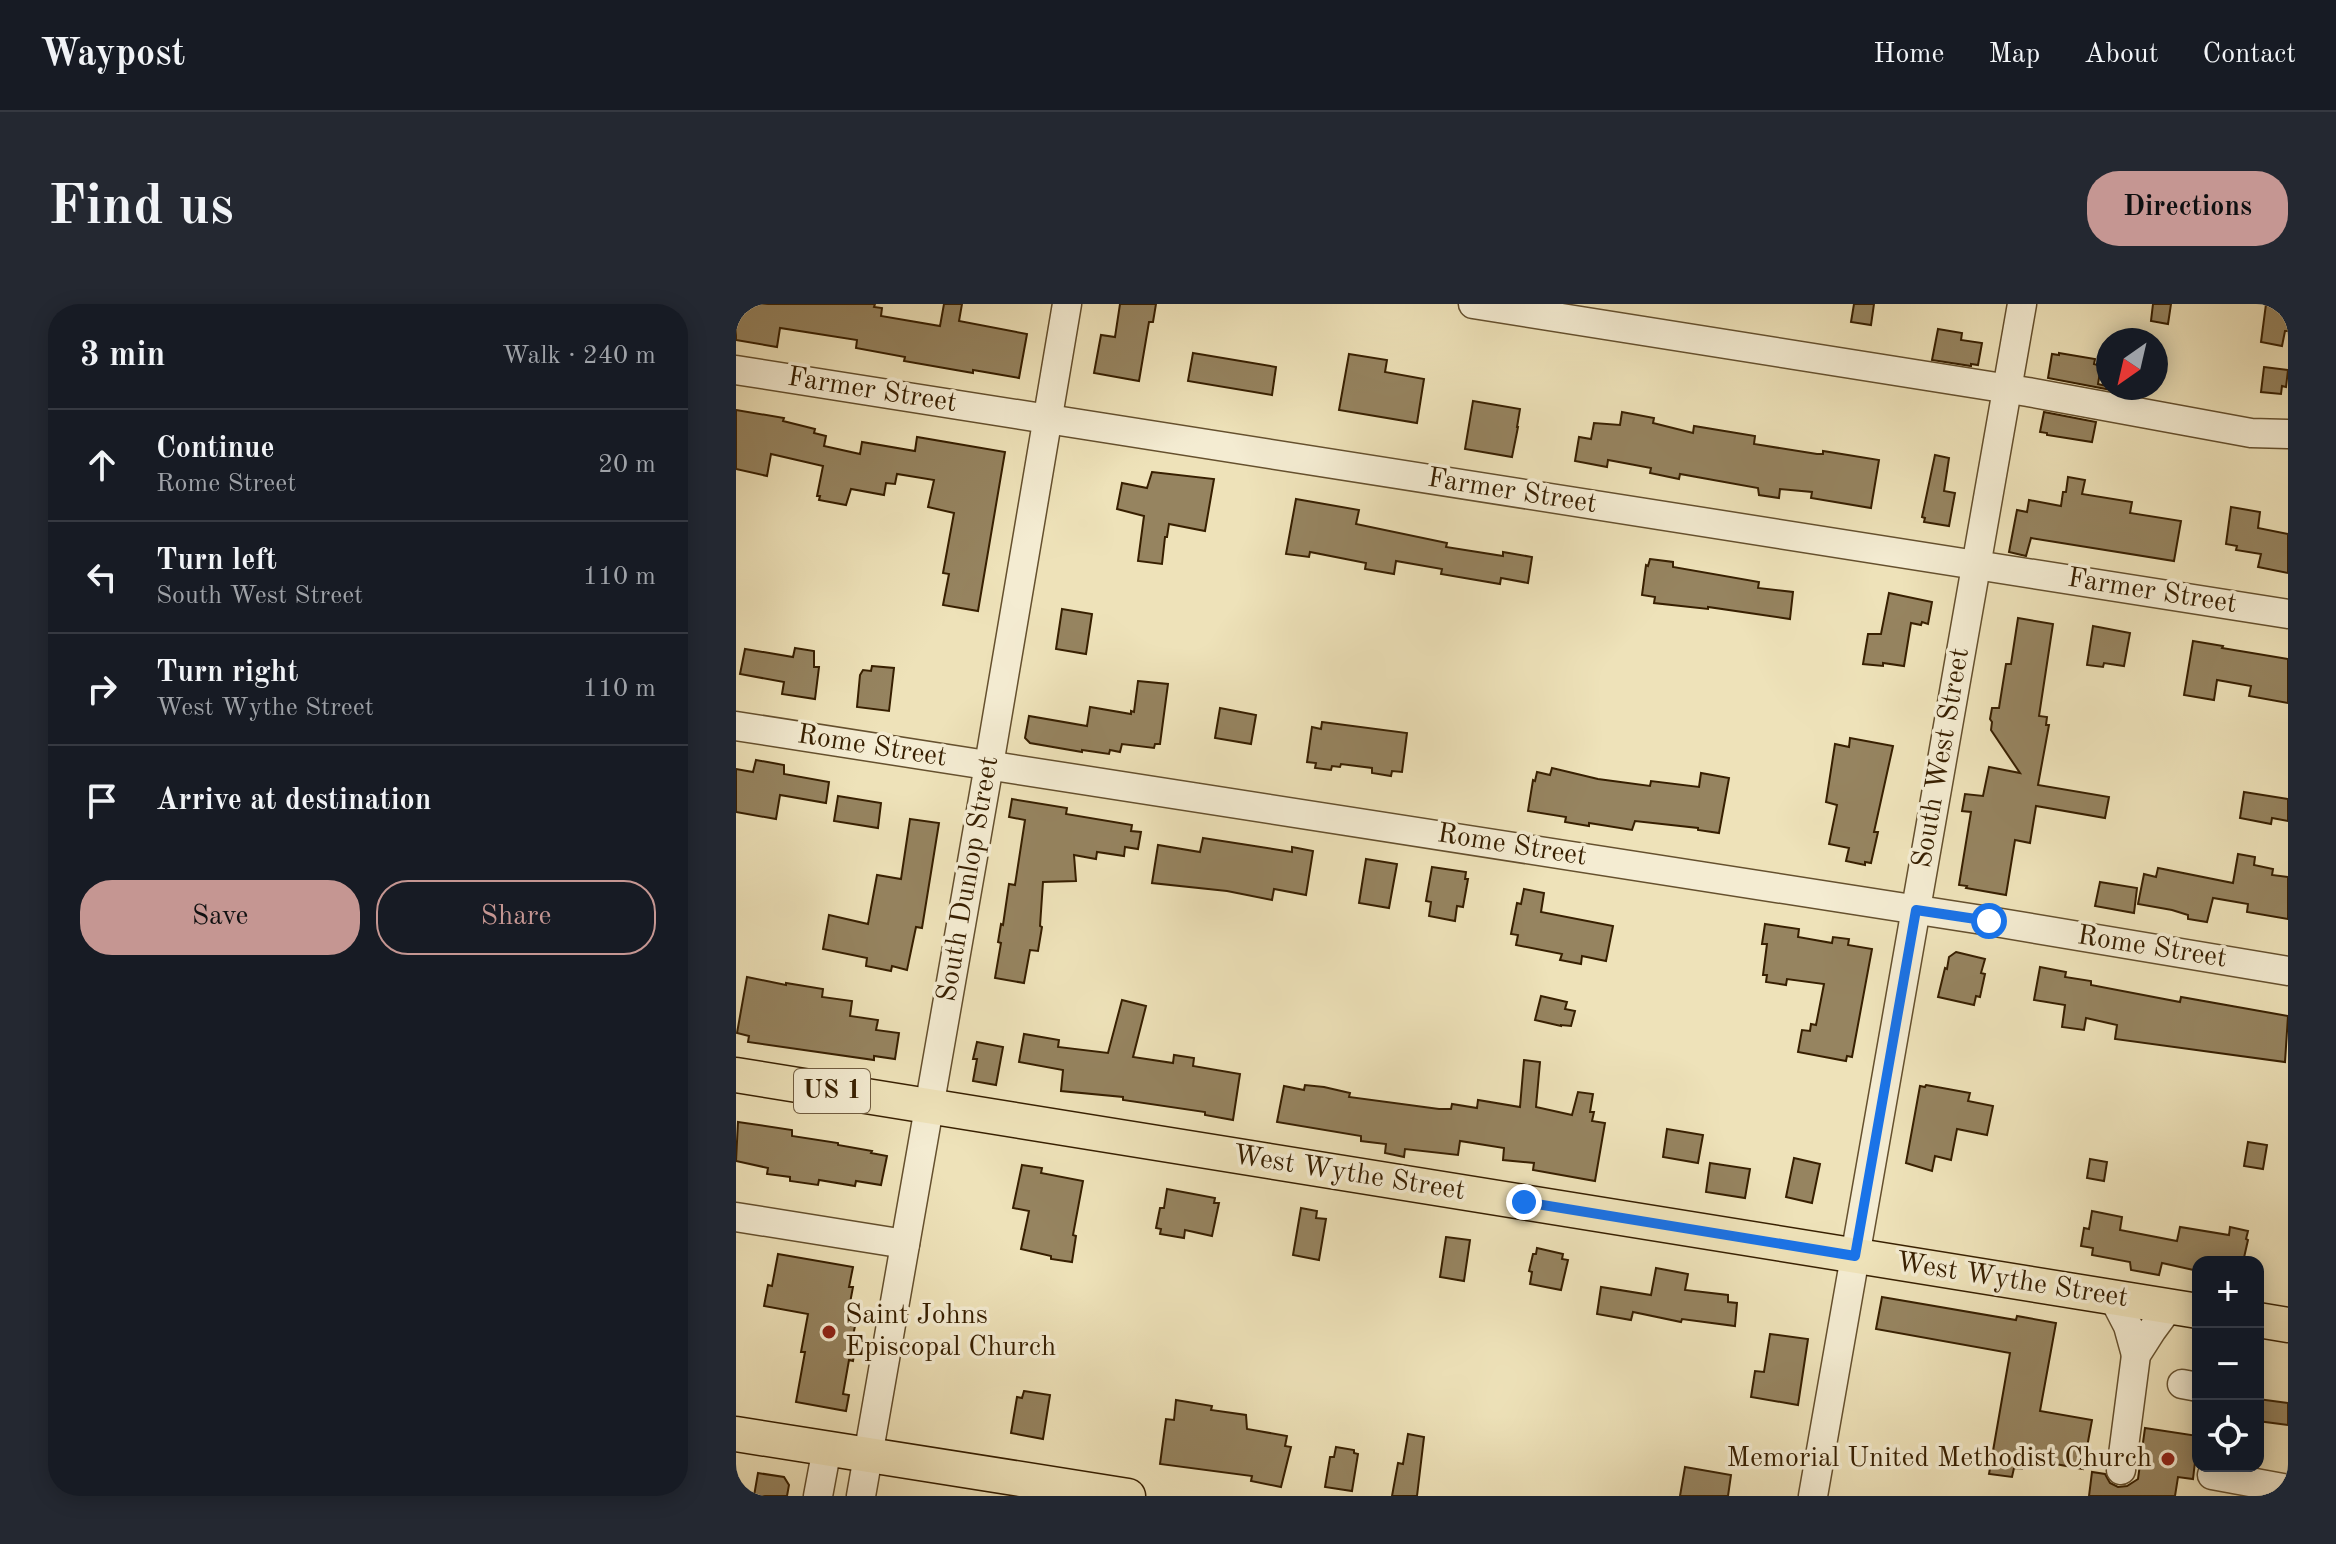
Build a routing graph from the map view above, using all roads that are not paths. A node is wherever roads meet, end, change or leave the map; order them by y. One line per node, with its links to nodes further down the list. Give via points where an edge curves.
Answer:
1 (1067, 304): 6 (street, South Dunlop Street)
2 (1473, 304): 5 (street)
3 (2022, 304): 5 (street, South West Street)
4 (736, 370): 6 (street, Farmer Street)
5 (2007, 389): 7 (street, via 2251,433); 8 (street, South West Street)
6 (1048, 419): 8 (street, Farmer Street); 11 (street, South Dunlop Street)
7 (2288, 434)
8 (1976, 565): 9 (street, Farmer Street); 12 (street, South West Street)
9 (2288, 614)
10 (736, 726): 11 (street, Rome Street)
11 (989, 765): 12 (street, Rome Street); 15 (street, South Dunlop Street)
12 (1916, 910): 13 (street, Rome Street); 18 (street, South West Street)
13 (2288, 971)
14 (736, 1075): 15 (main road, West Wythe Street / US 1)
15 (929, 1106): 17 (street, South Dunlop Street); 18 (main road, West Wythe Street / US 1)
16 (736, 1217): 17 (street)
17 (905, 1244): 26 (street, South Dunlop Street)
18 (1855, 1256): 19 (main road, West Wythe Street / US 1); 33 (street, South West Street)
19 (2113, 1297): 20 (main road, West Wythe Street / US 1); 23 (street)
20 (2184, 1309): 23 (street, via 2152,1330)
21 (2264, 1321): 22 (main road)
22 (2288, 1325)
23 (2136, 1355): 27 (street)
24 (736, 1434): 25 (main road)
25 (827, 1448): 26 (main road); 30 (street)
26 (869, 1455): 31 (street, South Dunlop Street); 32 (main road)
27 (2121, 1470)
28 (2211, 1479): 29 (street)
29 (2288, 1489)
30 (818, 1496)
31 (861, 1496)
32 (1128, 1496)
33 (1813, 1496)

